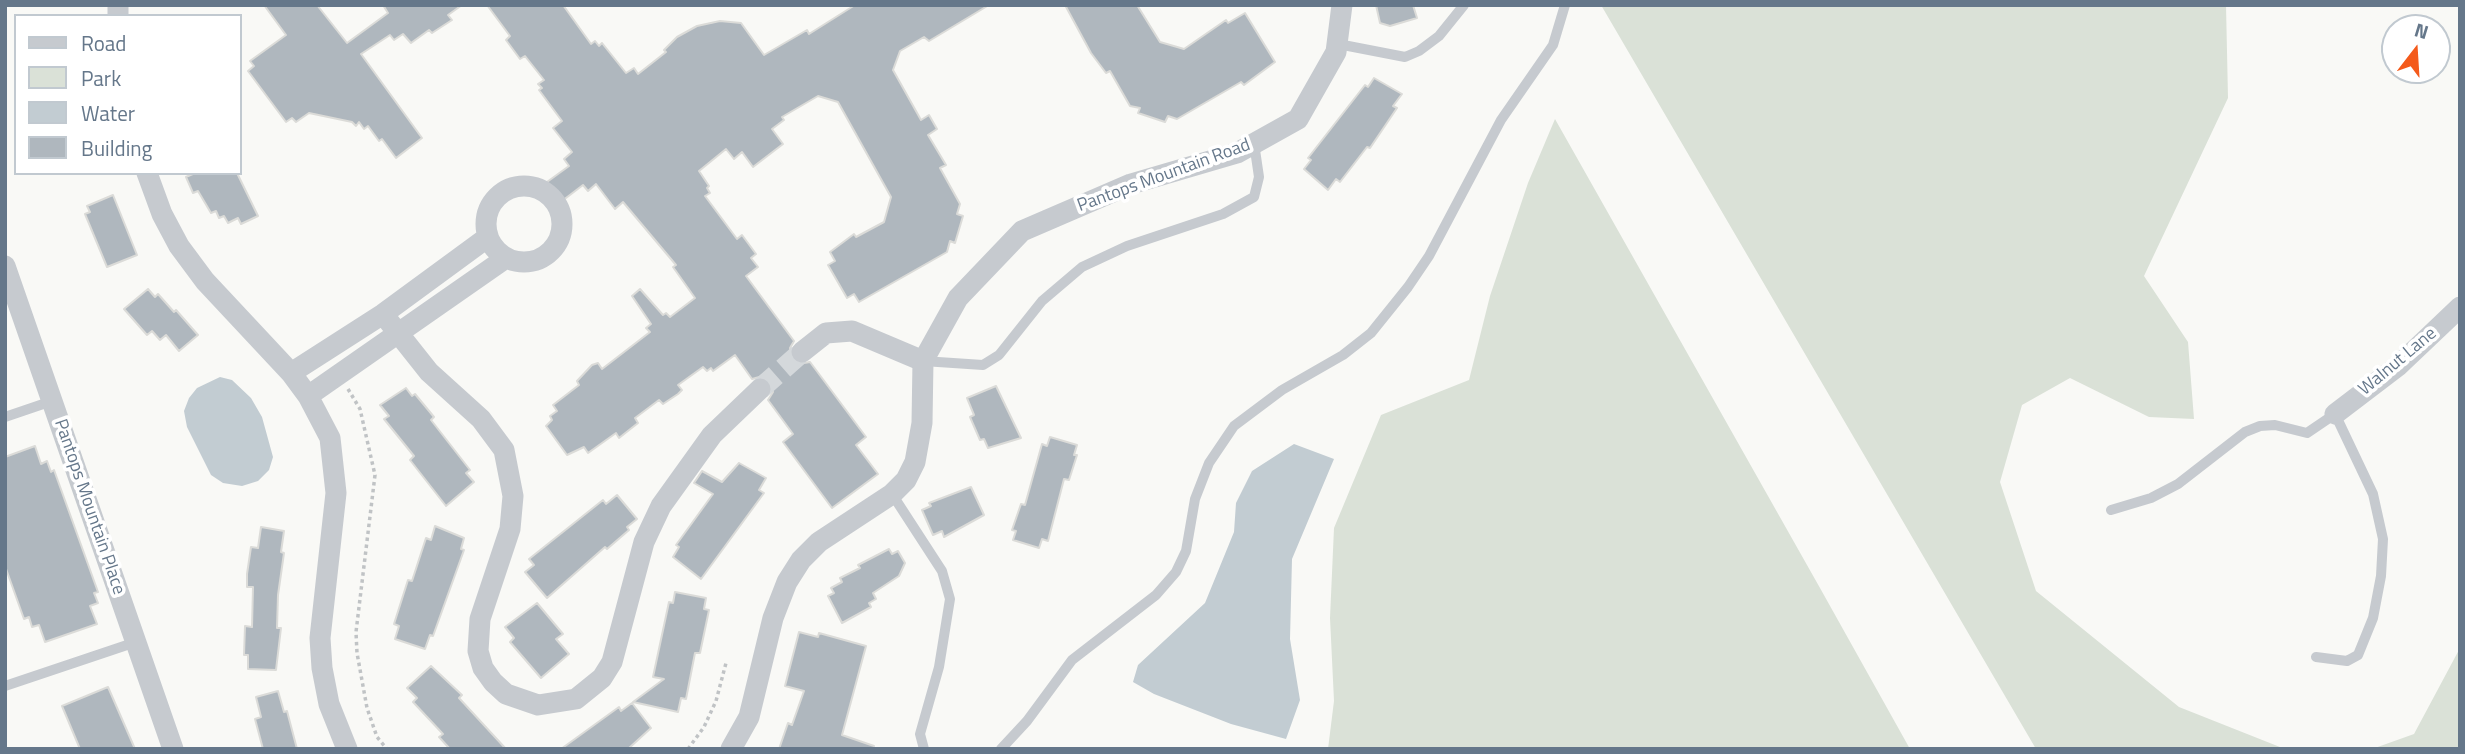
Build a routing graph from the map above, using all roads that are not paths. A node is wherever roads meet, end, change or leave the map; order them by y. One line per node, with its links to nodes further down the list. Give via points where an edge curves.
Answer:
1 (1342, 5): 4 (street, Pantops Mountain Road)
2 (1464, 5): 4 (lane, via 1439,36 1405,57)
3 (1565, 5): 30 (lane, via 1553,45 1502,120 1408,287 1371,333 1234,426 1209,463 1176,572 1156,595 1072,660)
4 (1338, 44): 5 (street, Pantops Mountain Road, via 1298,119)
5 (1254, 143): 14 (street, Pantops Mountain Road, via 1237,153 1131,184 1022,232 958,298); 14 (lane, via 1259,177 1254,197 1223,214 1127,246 1082,267 1042,300 999,355 983,365)
6 (148, 175): 15 (street, via 179,246 205,281)
7 (488, 237): 8 (street); 8 (street, via 488,211 505,191 531,186 553,200 563,224 554,248 531,262); 11 (street)
8 (506, 258): 12 (street)
9 (5, 266): 18 (street, Pantops Mountain Place)
10 (2460, 307): 19 (street, Walnut Lane, via 2398,366)
11 (383, 314): 12 (street); 15 (street)
12 (399, 335): 16 (street, via 429,372 493,432 504,450 513,496 510,529 480,619 478,651 493,682 513,697 538,705 576,699 602,678 612,662 644,542 661,506 712,436); 17 (street)
13 (802, 352): 14 (street, via 826,333 852,331)
14 (923, 361): 21 (street, Pantops Mountain Road, via 918,451 906,480)
15 (291, 373): 17 (street)
16 (760, 389)
17 (308, 396): 27 (street, via 326,428 335,466 320,638 329,704)
18 (52, 401): 20 (lane); 23 (street, Pantops Mountain Place)
19 (2335, 414): 22 (lane, via 2307,433 2274,425 2245,432 2178,484); 24 (lane, via 2374,494 2383,539 2381,576 2373,618 2358,655 2341,661)
20 (5, 417)
21 (892, 494): 28 (street, Pantops Mountain Road, via 819,542 787,582 749,717); 29 (lane, via 942,571 950,599 939,667 920,734)
22 (2111, 510)
23 (136, 642): 25 (lane); 26 (street, Pantops Mountain Place)
24 (2316, 657)
25 (5, 686)
26 (173, 749)
27 (347, 749)
28 (731, 749)
29 (924, 749)
30 (1001, 749)

